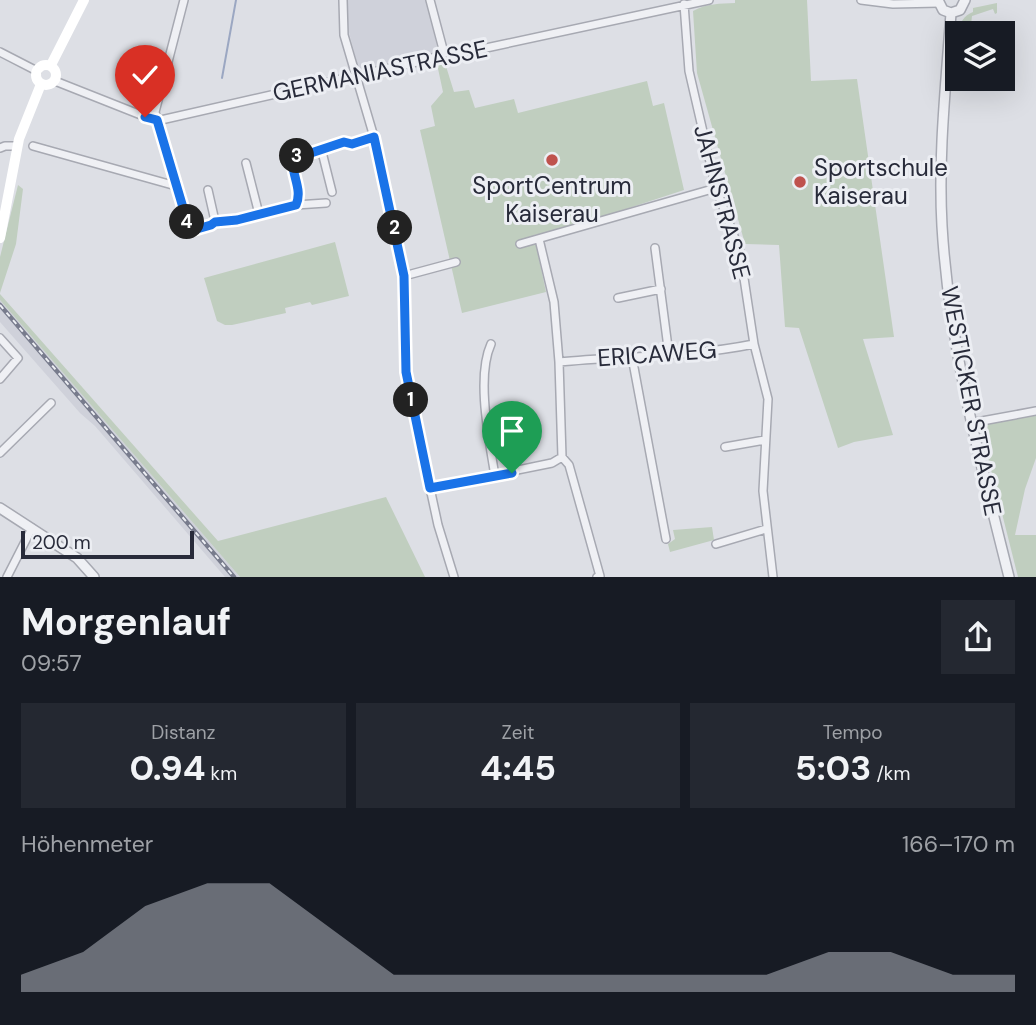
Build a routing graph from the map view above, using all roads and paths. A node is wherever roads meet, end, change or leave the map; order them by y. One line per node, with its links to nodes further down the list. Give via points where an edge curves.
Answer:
1 (84, 0): 13 (main road)
2 (184, 0): 18 (street)
3 (343, 0): 15 (street, via 344,35)
4 (430, 0): 12 (street)
5 (709, 0): 9 (street, GERMANIASTRASSE)
6 (861, 0): 8 (street)
7 (965, 0): 10 (street, via 960,10)
8 (938, 2): 10 (street)
9 (684, 4): 12 (street, GERMANIASTRASSE); 26 (street, JAHNSTRASSE, via 688,71)
10 (951, 13): 50 (street, WESTICKER STRASSE, via 943,117 942,226 954,335)
11 (0, 52): 14 (street)
12 (444, 53): 15 (street, GERMANIASTRASSE)
13 (51, 65): 14 (main road); 16 (main road, via 56,70)
14 (37, 71): 17 (main road)
15 (357, 75): 18 (street, GERMANIASTRASSE); 19 (street)
16 (55, 80): 17 (main road, via 51,85); 18 (street)
17 (41, 84): 20 (main road)
18 (157, 120): 25 (street)
19 (374, 137): 23 (street); 38 (street)
20 (17, 146): 22 (street); 33 (main road)
21 (33, 146): 25 (street)
22 (0, 148)
23 (321, 148): 28 (street); 30 (street, via 293,159 300,197)
24 (246, 163): 31 (street)
25 (176, 186): 32 (street, via 190,231)
26 (716, 188): 34 (street); 43 (street, JAHNSTRASSE, via 740,252)
27 (208, 190): 32 (street)
28 (332, 192)
29 (326, 203): 30 (street)
30 (296, 205): 31 (street)
31 (259, 214): 32 (street)
32 (215, 222)
33 (0, 238)
34 (539, 239): 35 (street); 46 (street, via 554,302)
35 (520, 244)
36 (655, 248): 39 (street)
37 (456, 262): 38 (street)
38 (404, 276): 56 (street, via 406,372)
39 (662, 289): 40 (street); 44 (street)
40 (618, 298)
41 (0, 338): 47 (street, via 18,358)
42 (491, 344): 55 (street, via 484,367)
43 (754, 344): 44 (street, ERICAWEG); 51 (street, JAHNSTRASSE, via 768,399)
44 (669, 355): 45 (street, ERICAWEG)
45 (632, 357): 46 (street, ERICAWEG); 60 (street)
46 (559, 362): 54 (street)
47 (1, 377)
48 (51, 403): 53 (street)
49 (1036, 411): 50 (street)
50 (971, 422): 67 (street, WESTICKER STRASSE)
51 (765, 440): 52 (street); 59 (street, JAHNSTRASSE)
52 (726, 447)
53 (0, 453)
54 (562, 457): 55 (street); 65 (street, via 569,465)
55 (495, 476): 56 (street)
56 (430, 488): 64 (street)
57 (0, 508): 58 (street)
58 (32, 528): 62 (street); 63 (street, via 77,558)
59 (766, 529): 61 (street); 66 (street, JAHNSTRASSE)
60 (666, 539)
61 (716, 544)
62 (7, 577)
63 (94, 577)
64 (454, 577)
65 (599, 577)
66 (773, 577)
67 (1009, 577)

